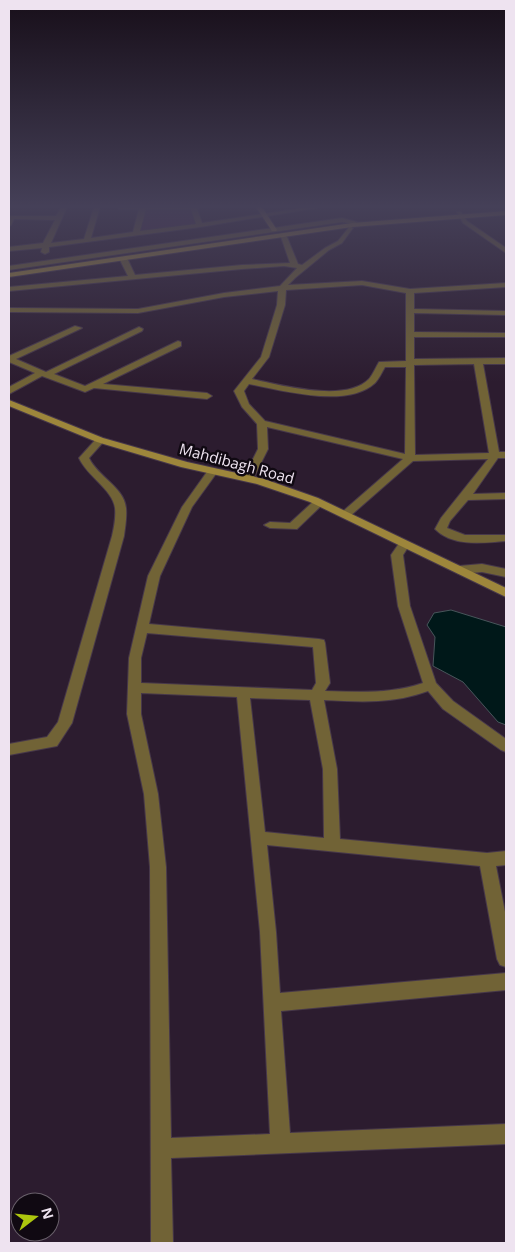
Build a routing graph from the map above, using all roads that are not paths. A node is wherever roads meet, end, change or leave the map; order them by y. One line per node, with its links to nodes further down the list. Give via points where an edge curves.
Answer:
1 (29, 265): 8 (street)
2 (62, 265): 8 (street)
3 (76, 265): 8 (street)
4 (127, 265): 9 (street)
5 (263, 265): 9 (street)
6 (281, 265): 7 (street)
7 (300, 266): 11 (street)
8 (9, 273)
9 (133, 278): 12 (street)
10 (506, 285): 13 (street)
11 (282, 288): 13 (street, via 362,283); 14 (street, via 138,311); 27 (street, via 281,305 265,358)
12 (9, 289)
13 (410, 291): 15 (street)
14 (9, 310)
15 (410, 311): 16 (street); 19 (street)
16 (506, 313)
17 (78, 328): 22 (street)
18 (139, 329): 26 (street)
19 (411, 334): 20 (street); 25 (street)
20 (506, 335)
21 (178, 344): 28 (street)
22 (9, 359): 26 (street)
23 (478, 361): 24 (street); 25 (street); 35 (street)
24 (506, 361)
25 (410, 363): 27 (street, via 382,364 371,382 346,393); 36 (street)
26 (44, 374): 28 (street, via 85,389); 29 (street)
27 (247, 381): 32 (street, via 240,391 245,405)
28 (95, 386): 30 (street)
29 (9, 391)
30 (207, 396)
31 (9, 403): 33 (street, Mahdibagh Road)
32 (262, 423): 36 (street); 38 (street, via 263,449)
33 (100, 440): 37 (street, Mahdibagh Road); 55 (street, via 84,458 87,467 115,493 121,506 118,536 65,723 52,742)
34 (506, 455): 35 (street)
35 (494, 456): 36 (street); 40 (street)
36 (410, 458): 42 (street)
37 (213, 471): 38 (street, Mahdibagh Road); 49 (street, via 187,507 154,576)
38 (248, 479): 41 (street, Mahdibagh Road)
39 (506, 496): 40 (street)
40 (464, 498): 44 (street, via 441,529 465,540)
41 (319, 502): 42 (street, Mahdibagh Road); 43 (street, via 293,527)
42 (345, 515): 45 (street, Mahdibagh Road)
43 (270, 525)
44 (506, 538)
45 (404, 544): 46 (street, Mahdibagh Road); 50 (street, via 397,554 404,606)
46 (459, 570): 47 (street, via 482,568); 48 (street, Mahdibagh Road)
47 (506, 573)
48 (506, 593)
49 (142, 628): 51 (street, via 135,658); 53 (street, via 319,642 323,683)
50 (430, 685): 53 (street, via 405,694 362,697); 54 (street, via 448,705)
51 (135, 688): 52 (street); 65 (street, via 134,714 151,794 158,867)
52 (243, 692): 53 (street); 56 (street)
53 (316, 694): 57 (street, via 330,769)
54 (506, 746)
55 (9, 748)
56 (258, 838): 57 (street); 62 (street, via 268,932)
57 (332, 845): 59 (street)
58 (506, 858): 59 (street)
59 (487, 860): 60 (street)
60 (506, 959)
61 (506, 982): 62 (street)
62 (271, 1004): 64 (street)
63 (506, 1134): 64 (street)
64 (281, 1143): 65 (street)
65 (162, 1148): 66 (street)
66 (162, 1243)

